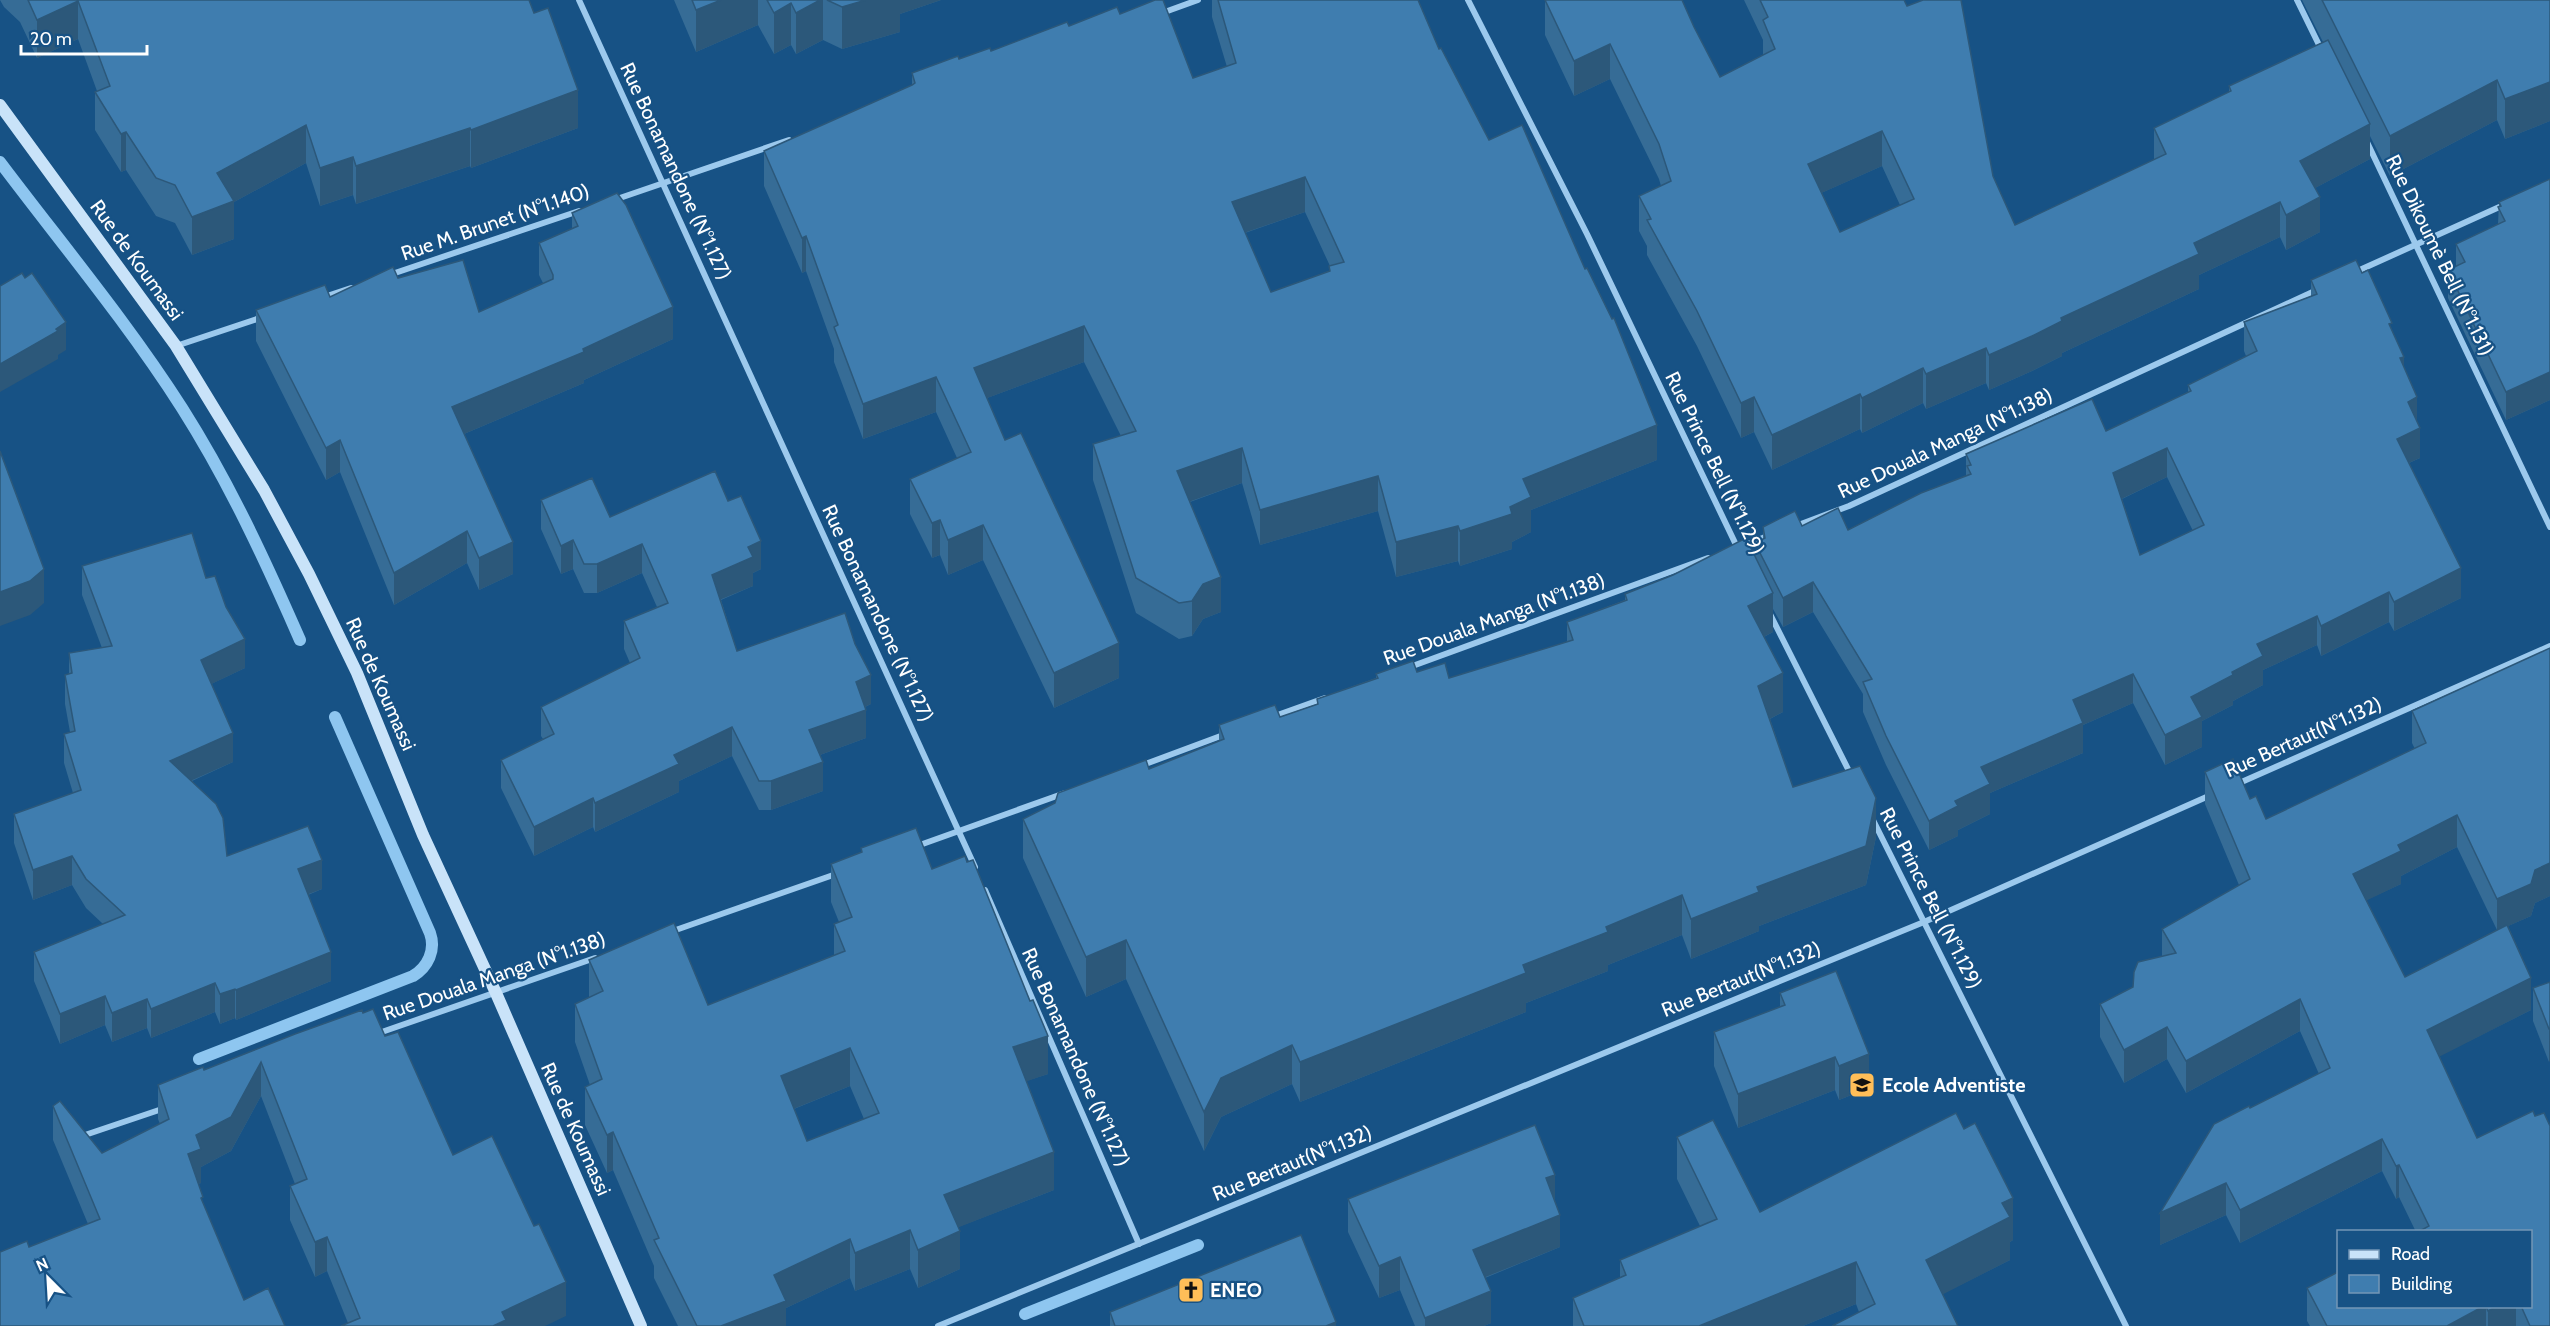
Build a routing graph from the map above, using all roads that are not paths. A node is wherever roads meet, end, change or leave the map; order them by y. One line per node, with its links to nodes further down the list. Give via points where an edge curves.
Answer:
1 (579, 0): 10 (street, Rue Bonamandone (N°1.127))
2 (1198, 0): 5 (street)
3 (1468, 0): 23 (street, Rue Prince Bell (N°1.129), via 1587,234)
4 (2297, 0): 6 (street)
5 (1154, 15)
6 (2323, 53)
7 (0, 105): 21 (main road, Rue de Koumassi)
8 (797, 137): 10 (street, Rue M. Brunet (N°1.140))
9 (2365, 138): 14 (street, Rue Dikoumè Bell (N°1.131))
10 (663, 183): 11 (street, Rue M. Brunet (N°1.140)); 39 (street, Rue Bonamandone (N°1.127))
11 (607, 202)
12 (2509, 203): 14 (street)
13 (584, 210): 15 (street, Rue M. Brunet (N°1.140))
14 (2417, 243): 16 (street); 22 (street, Rue Dikoumè Bell (N°1.131))
15 (380, 278)
16 (2342, 278)
17 (358, 286): 19 (street)
18 (2321, 288): 23 (street, Rue Douala Manga (N°1.138), via 1849,506)
19 (312, 301)
20 (267, 316): 21 (street)
21 (176, 346): 47 (main road, Rue de Koumassi, via 264,490 309,574 357,673 423,835)
22 (2550, 526)
23 (1737, 548): 24 (street, Rue Douala Manga (N°1.138)); 26 (street, Rue Prince Bell (N°1.129))
24 (1726, 552)
25 (1715, 556): 29 (street, Rue Douala Manga (N°1.138))
26 (1743, 558)
27 (1769, 612): 34 (street)
28 (2550, 646): 35 (street, Rue Bertaut(N°1.132))
29 (1399, 671)
30 (1331, 696): 31 (street)
31 (1264, 720)
32 (1230, 733): 33 (street)
33 (1129, 770)
34 (1855, 783)
35 (2232, 786)
36 (1072, 790): 39 (street)
37 (2221, 791): 44 (street, Rue Bertaut(N°1.132))
38 (1871, 815): 44 (street, Rue Prince Bell (N°1.129))
39 (960, 831): 40 (street); 42 (street, Rue Bonamandone (N°1.127))
40 (914, 847)
41 (846, 871): 45 (street)
42 (979, 875)
43 (983, 885): 51 (street, Rue Bonamandone (N°1.127))
44 (1924, 922): 51 (street, Rue Bertaut(N°1.132)); 54 (street, Rue Prince Bell (N°1.129))
45 (665, 934)
46 (597, 957): 47 (street, Rue Douala Manga (N°1.138))
47 (496, 993): 48 (street, Rue Douala Manga (N°1.138)); 52 (main road, Rue de Koumassi)
48 (373, 1035)
49 (171, 1105): 50 (street)
50 (82, 1136)
51 (1139, 1244): 53 (street, Rue Bertaut(N°1.132))
52 (640, 1326)
53 (938, 1326)
54 (2126, 1326)

